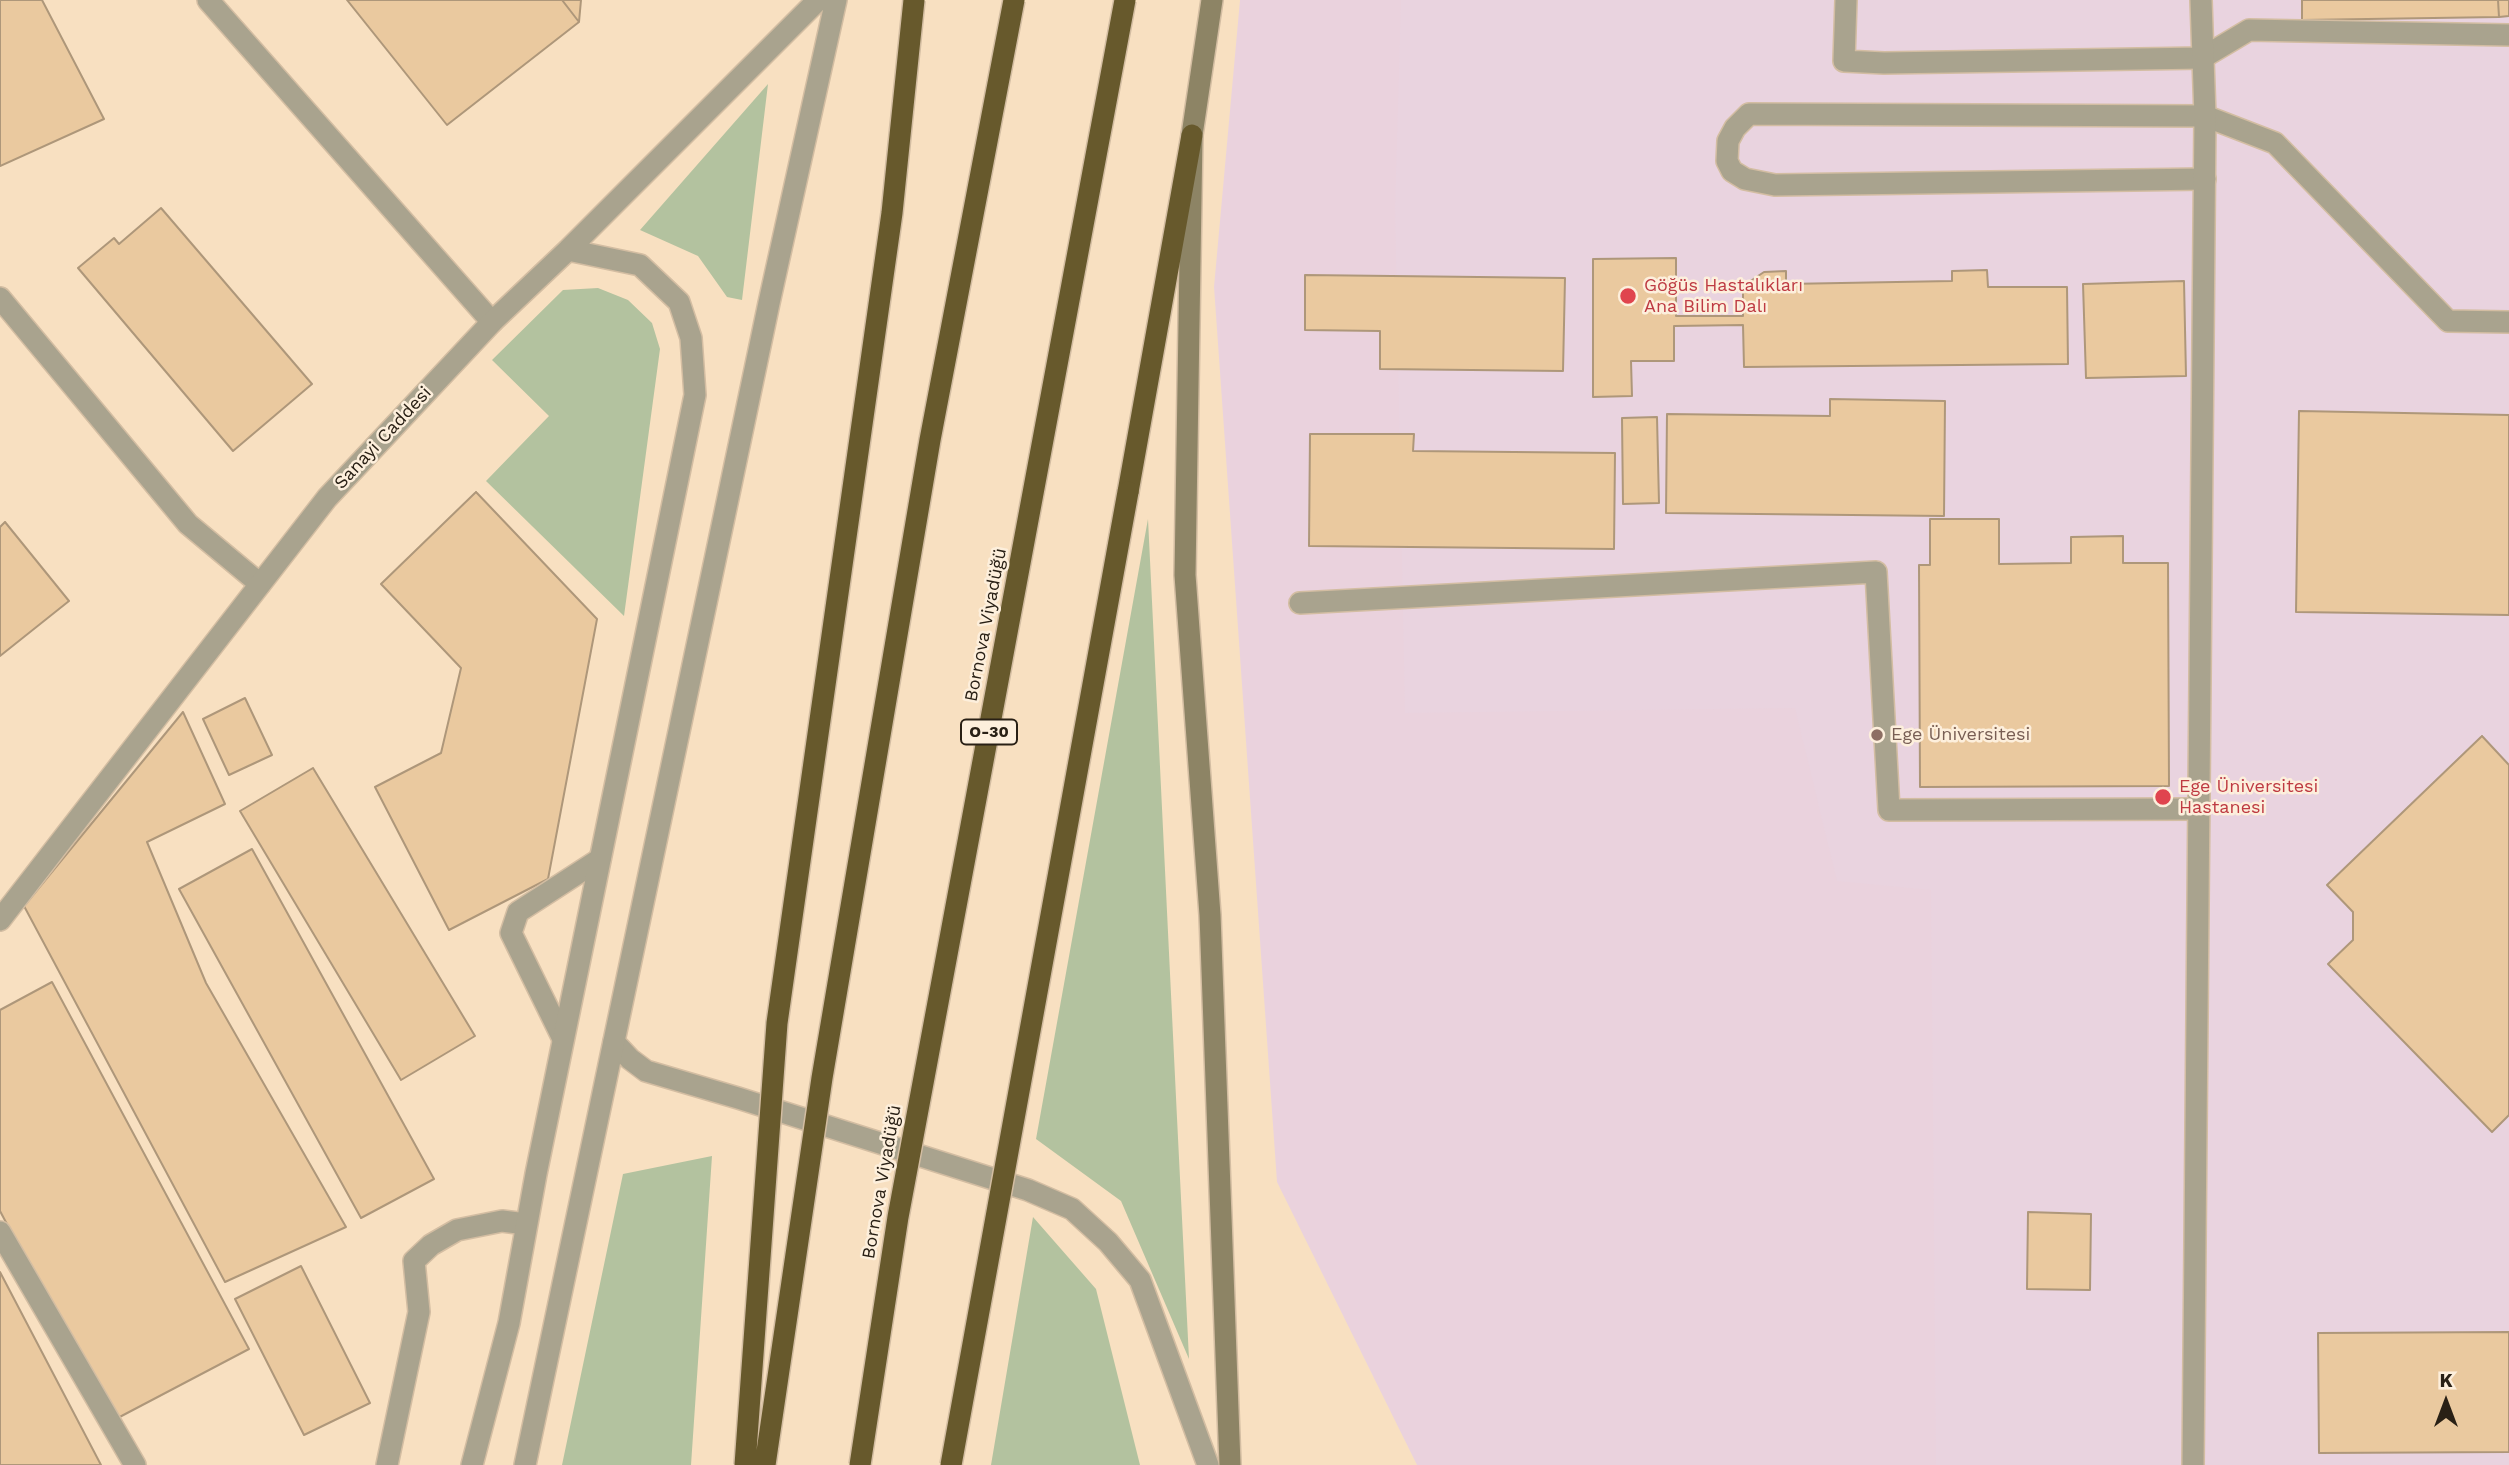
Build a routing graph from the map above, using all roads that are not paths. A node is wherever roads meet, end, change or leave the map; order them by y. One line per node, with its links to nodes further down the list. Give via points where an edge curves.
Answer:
1 (208, 0): 17 (street)
2 (818, 0): 15 (street, Sanayi Caddesi)
3 (836, 0): 25 (street)
4 (914, 0): 32 (highway, bridge, via 892,214 777,1023)
5 (1014, 0): 33 (highway, bridge, via 921,494 822,1078)
6 (1125, 0): 34 (highway, Bornova Viyadüğü / O-30, bridge, via 900,1203)
7 (1212, 0): 13 (main road)
8 (1846, 0): 11 (street, via 1844,61)
9 (2201, 0): 11 (street)
10 (2509, 35): 11 (street, via 2249,30)
11 (2202, 58): 12 (street)
12 (2205, 117): 14 (street); 14 (street, via 1749,114 1728,141 1727,161 1732,171 1745,179 1775,185); 18 (street, via 2274,143 2448,321)
13 (1192, 135): 35 (highway, bridge); 37 (main road, via 1185,575 1210,915)
14 (2205, 179): 21 (street)
15 (568, 250): 17 (street, Sanayi Caddesi); 22 (street, via 640,265 680,302 691,338 695,395)
16 (0, 298): 19 (street, via 188,524)
17 (492, 322): 19 (street, Sanayi Caddesi, via 327,498)
18 (2509, 323)
19 (260, 584): 23 (street, Sanayi Caddesi)
20 (1300, 603): 21 (street, via 1876,572 1889,810)
21 (2199, 809): 38 (street)
22 (600, 859): 24 (street); 24 (street, via 518,912 511,933)
23 (0, 920)
24 (563, 1039): 26 (street)
25 (614, 1042): 31 (street); 36 (street, via 646,1071 1028,1190 1072,1209 1108,1241 1140,1280)
26 (526, 1224): 29 (street, via 502,1221 457,1230 414,1261 419,1312); 30 (street, via 509,1323)
27 (0, 1233): 28 (street)
28 (135, 1465)
29 (387, 1465)
30 (472, 1465)
31 (525, 1465)
32 (745, 1465)
33 (765, 1465)
34 (860, 1465)
35 (951, 1465)
36 (1208, 1465)
37 (1230, 1465)
38 (2193, 1465)

